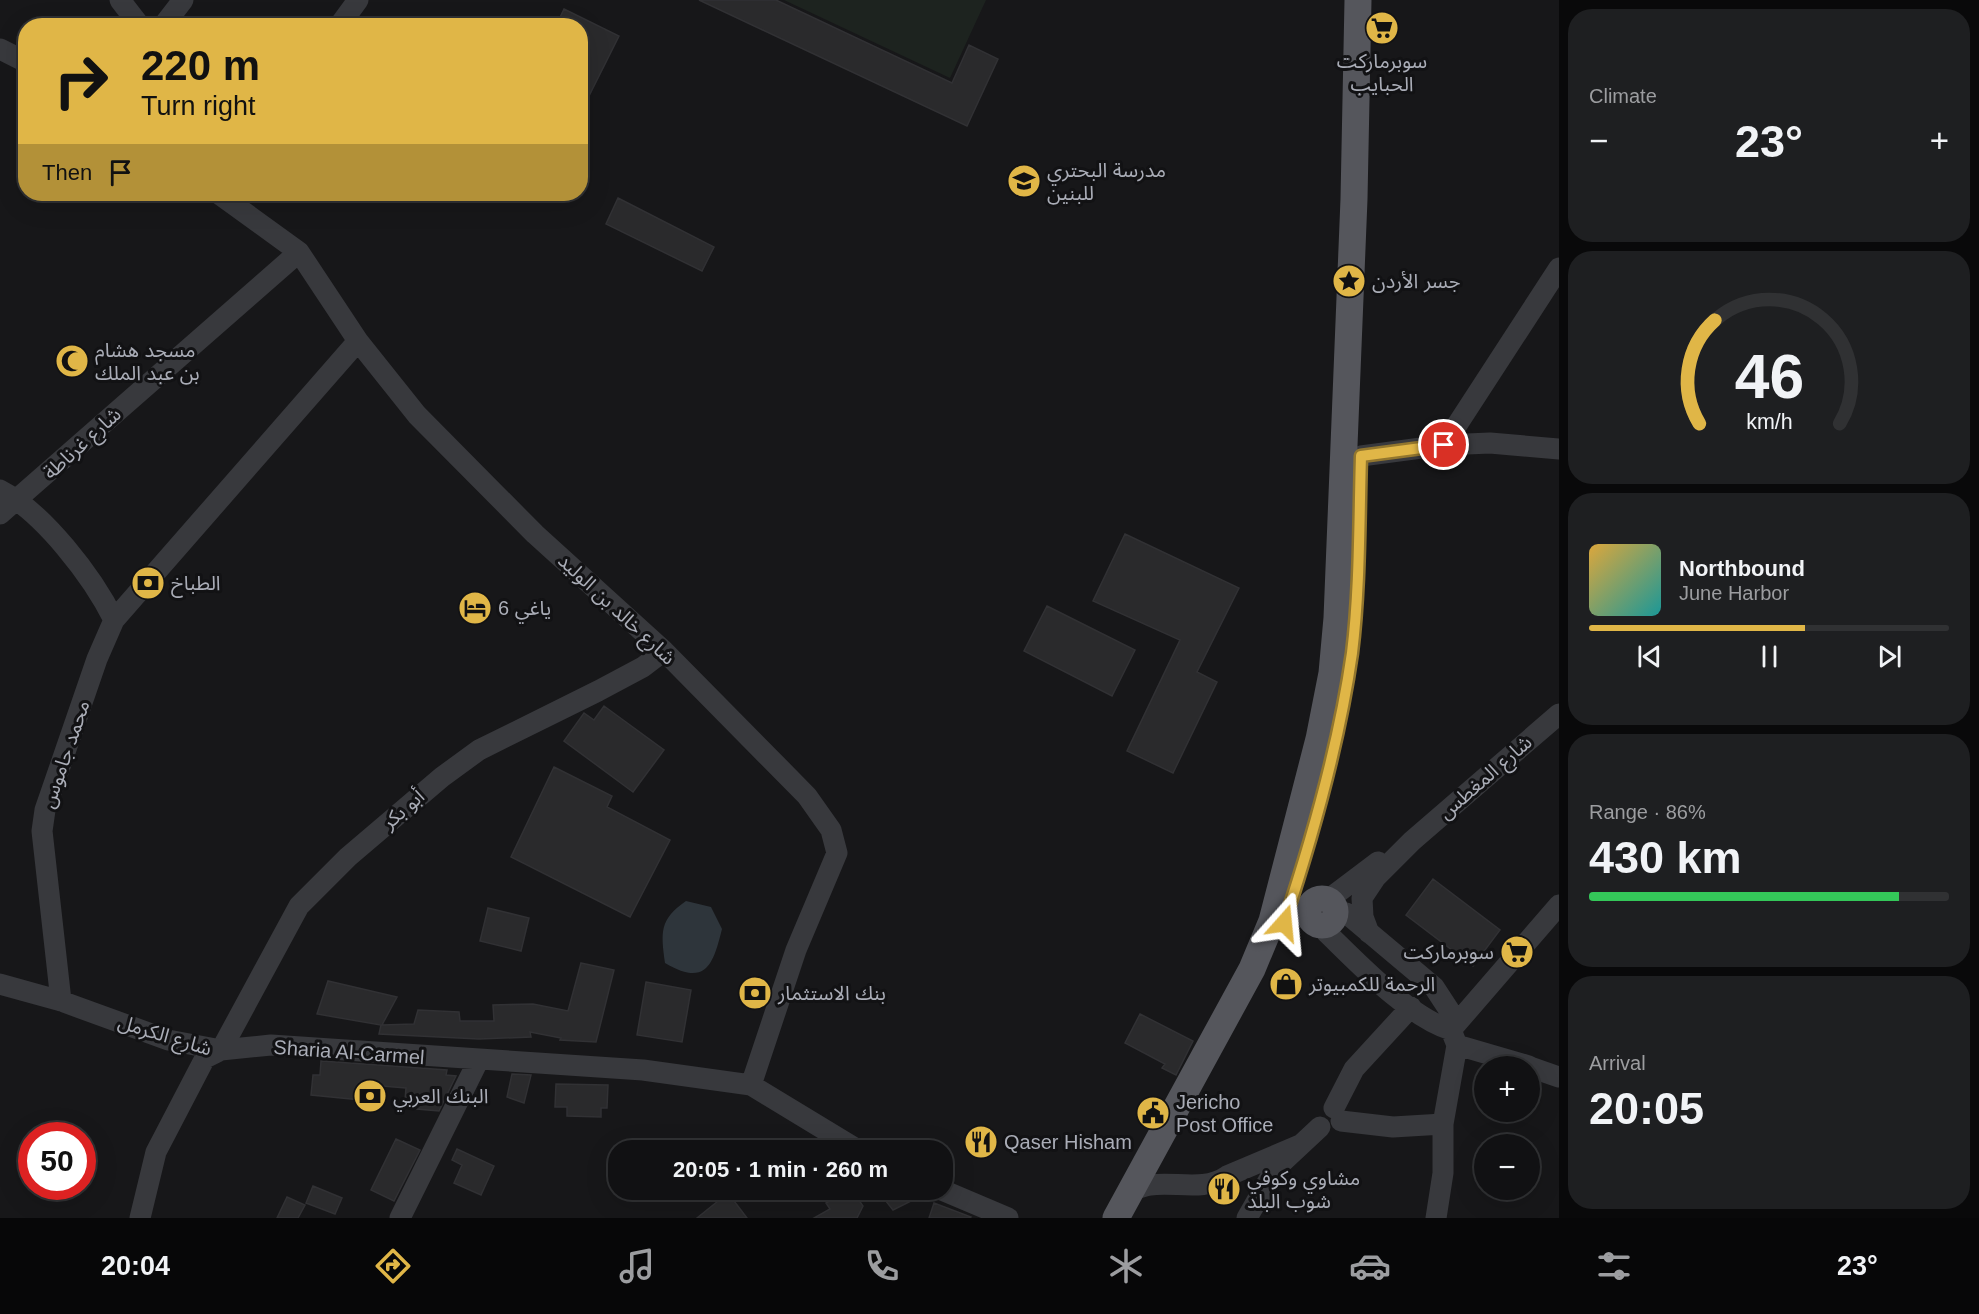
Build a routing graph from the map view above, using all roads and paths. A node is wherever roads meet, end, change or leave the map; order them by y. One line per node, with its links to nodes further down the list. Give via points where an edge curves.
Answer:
1 (120, 0): 6 (street)
2 (183, 0): 7 (street)
3 (358, 0): 8 (street)
4 (1358, 0): 25 (main road, via 1354,210 1337,618 1332,673 1319,739)
5 (1374, 0): 17 (main road)
6 (134, 18)
7 (169, 18)
8 (345, 18)
9 (0, 49): 10 (street)
10 (18, 58)
11 (229, 201): 12 (street, شارع خالد بن الوليد)
12 (299, 252): 14 (street, شارع خالد بن الوليد); 18 (street, شارع غرناطة)
13 (1559, 268): 15 (street)
14 (358, 341): 20 (street, محمد جاموس); 21 (street, شارع خالد بن الوليد, via 417,415 469,469)
15 (1444, 445): 16 (street, via 1490,443); 17 (street)
16 (1559, 449)
17 (1361, 456): 25 (main road, via 1352,651 1320,800)
18 (9, 495): 19 (street, شارع غرناطة); 20 (street, via 84,569)
19 (0, 514)
20 (114, 620): 27 (street, محمد جاموس, via 43,820)
21 (664, 651): 30 (street, أبو بكر, via 598,691 479,750 356,850 299,906); 35 (street, شارع خالد بن الوليد, via 807,796 836,841 837,853 796,950)
22 (1559, 714): 23 (street, شارع المغطس)
23 (1412, 842): 25 (street, شارع المغطس, via 1370,885); 25 (street, شارع المغطس, via 1384,857)
24 (1559, 905): 29 (street)
25 (1329, 914): 28 (street); 29 (street, via 1434,987 1446,1001); 41 (main road, via 1252,969)
26 (0, 984): 27 (street, شارع الكرمل)
27 (61, 1001): 30 (street, شارع الكرمل, via 168,1040)
28 (1411, 1007): 29 (street); 36 (street, via 1354,1069)
29 (1454, 1037): 31 (street); 37 (street)
30 (220, 1050): 32 (street, Sharia Al-Carmel, via 271,1045); 44 (street, شارع الكرمل, via 205,1058 156,1152)
31 (1502, 1056)
32 (478, 1061): 35 (street, Sharia Al-Carmel, via 643,1070); 45 (street)
33 (1540, 1071): 34 (street)
34 (1559, 1077)
35 (751, 1085): 38 (street)
36 (1337, 1115): 37 (street, via 1393,1127); 39 (street, via 1326,1108 1320,1112 1320,1126)
37 (1443, 1124): 49 (street, via 1443,1173)
38 (842, 1140)
39 (1300, 1145): 40 (street); 43 (street, via 1275,1169)
40 (1218, 1182): 41 (street); 43 (street, via 1230,1180 1239,1184 1248,1201)
41 (1141, 1188): 47 (main road); 48 (main road)
42 (953, 1195): 46 (street)
43 (1248, 1217)
44 (140, 1218)
45 (400, 1218)
46 (1008, 1218)
47 (1116, 1218)
48 (1132, 1218)
49 (1436, 1218)

